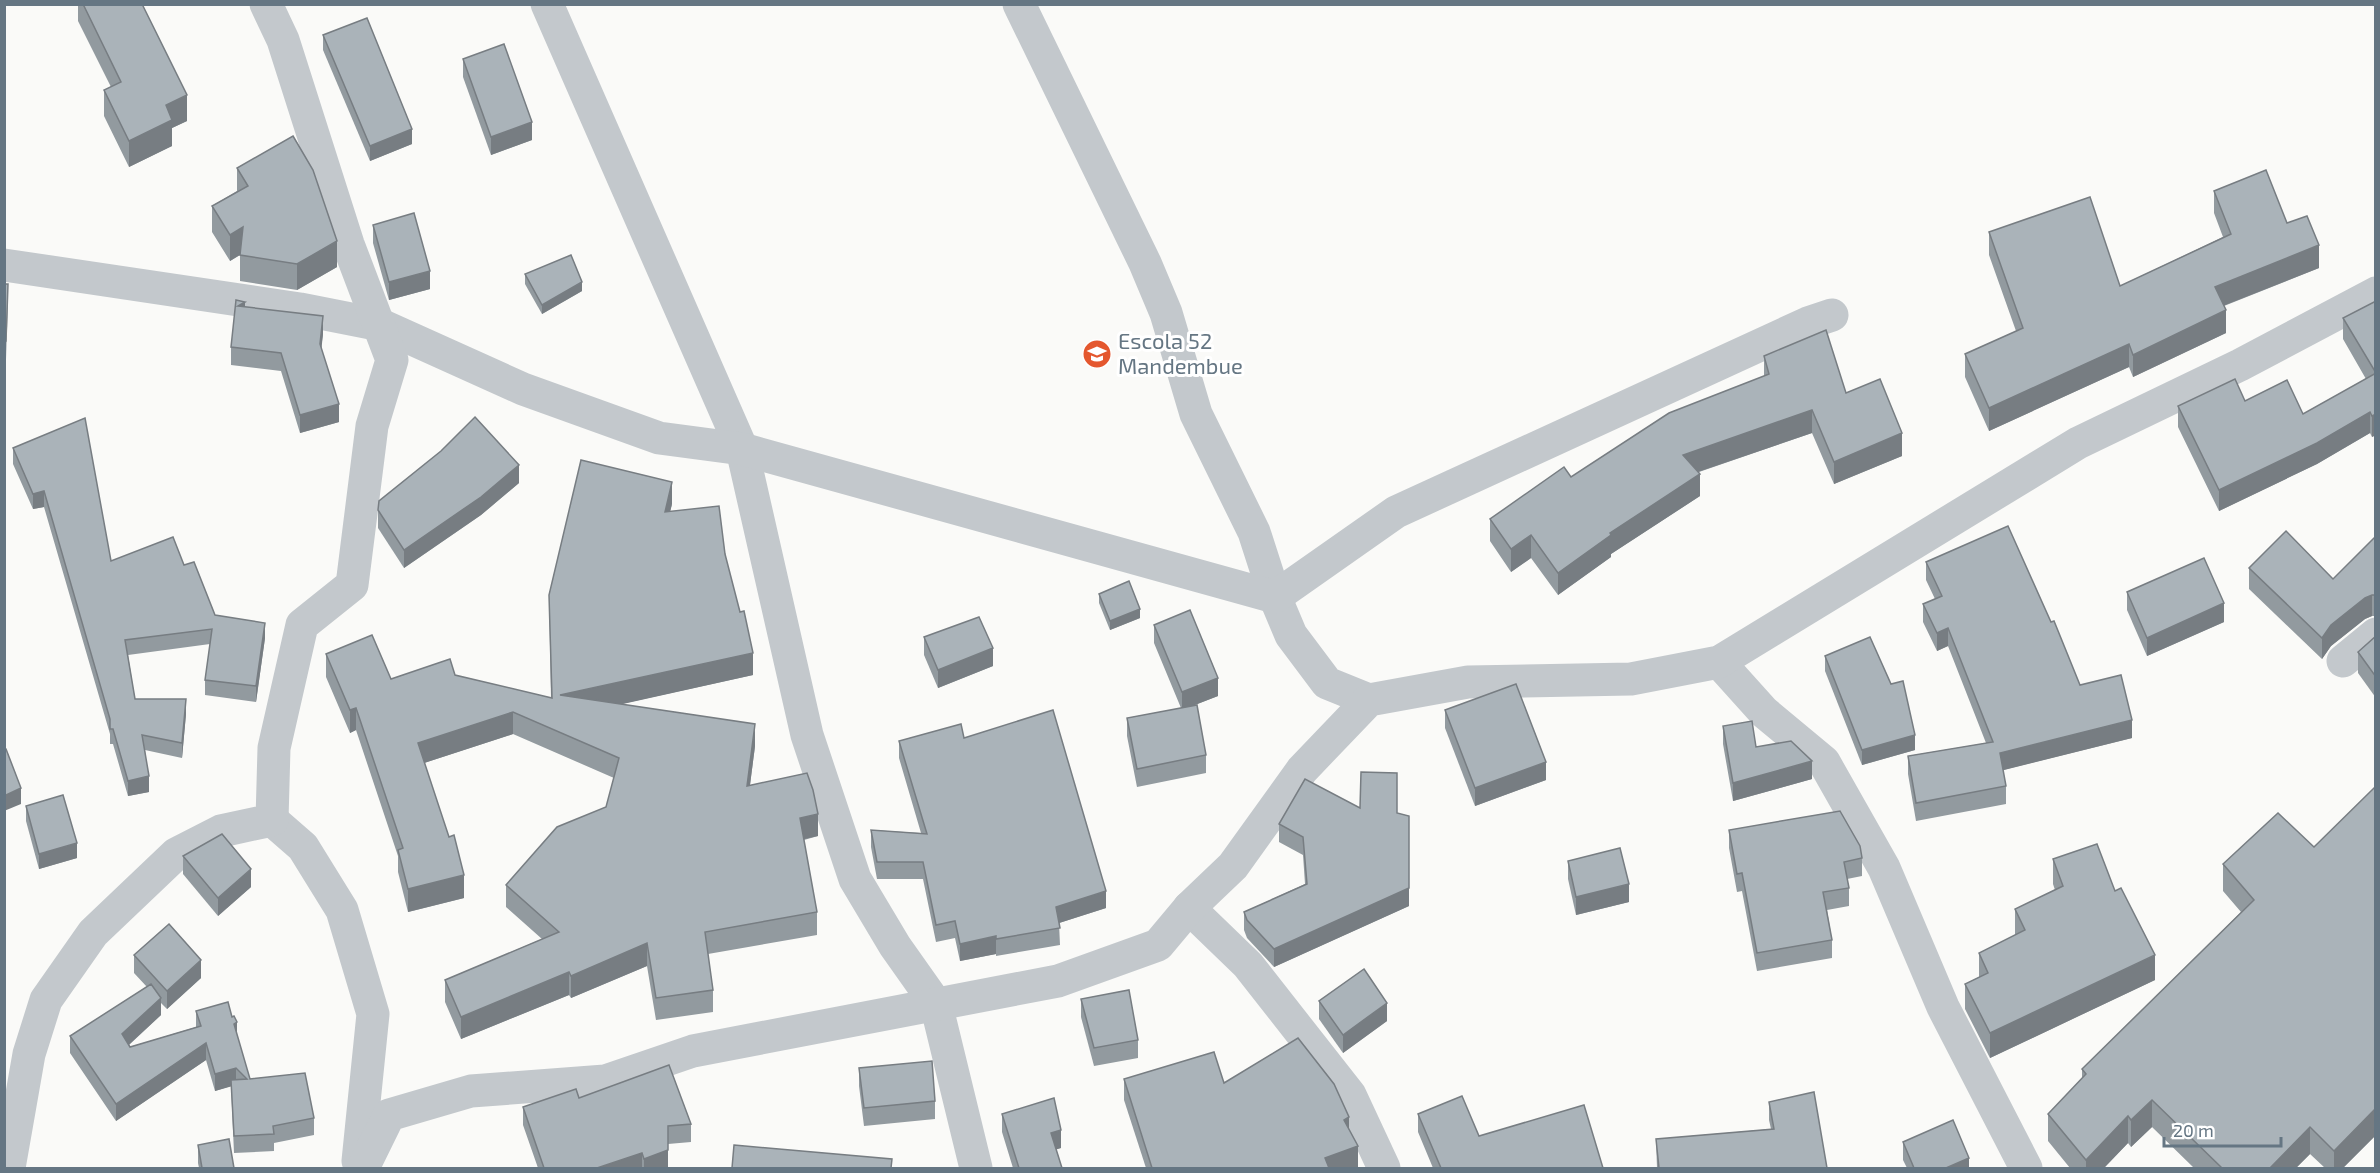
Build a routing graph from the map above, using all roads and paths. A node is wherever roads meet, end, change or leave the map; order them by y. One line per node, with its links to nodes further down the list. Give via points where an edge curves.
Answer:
1 (266, 4): 7 (street, via 283,40 348,244)
2 (547, 4): 8 (street)
3 (1019, 4): 9 (street, via 1145,263 1166,313 1196,414 1254,532)
4 (4, 265): 7 (street, via 300,309)
5 (2376, 293): 12 (street, via 2240,365 2078,443)
6 (1832, 315): 9 (street, via 1396,512)
7 (381, 326): 8 (street, via 523,389 659,438); 14 (street, via 392,360 372,426 352,585 302,625 274,748)
8 (742, 449): 9 (street); 16 (street, via 807,735 855,879)
9 (1275, 597): 13 (street, via 1291,635 1327,683)
10 (2376, 634): 11 (street)
11 (2343, 661)
12 (1719, 662): 13 (street, via 1631,679 1468,682); 22 (street, via 1764,712 1824,762 1884,868 1943,1007)
13 (1369, 700): 15 (street, via 1302,770 1233,866)
14 (272, 820): 17 (street, via 221,831 176,854 93,933 46,999 29,1054); 18 (street, via 303,847 342,910 373,1014)
15 (1189, 908): 16 (street, via 1158,945 1058,981); 21 (street, via 1248,965 1350,1095)
16 (936, 1004): 19 (street, via 693,1051 605,1081 471,1090 389,1115); 20 (street)
17 (9, 1168)
18 (357, 1168)
19 (363, 1168)
20 (976, 1168)
21 (1384, 1168)
22 (2026, 1168)

